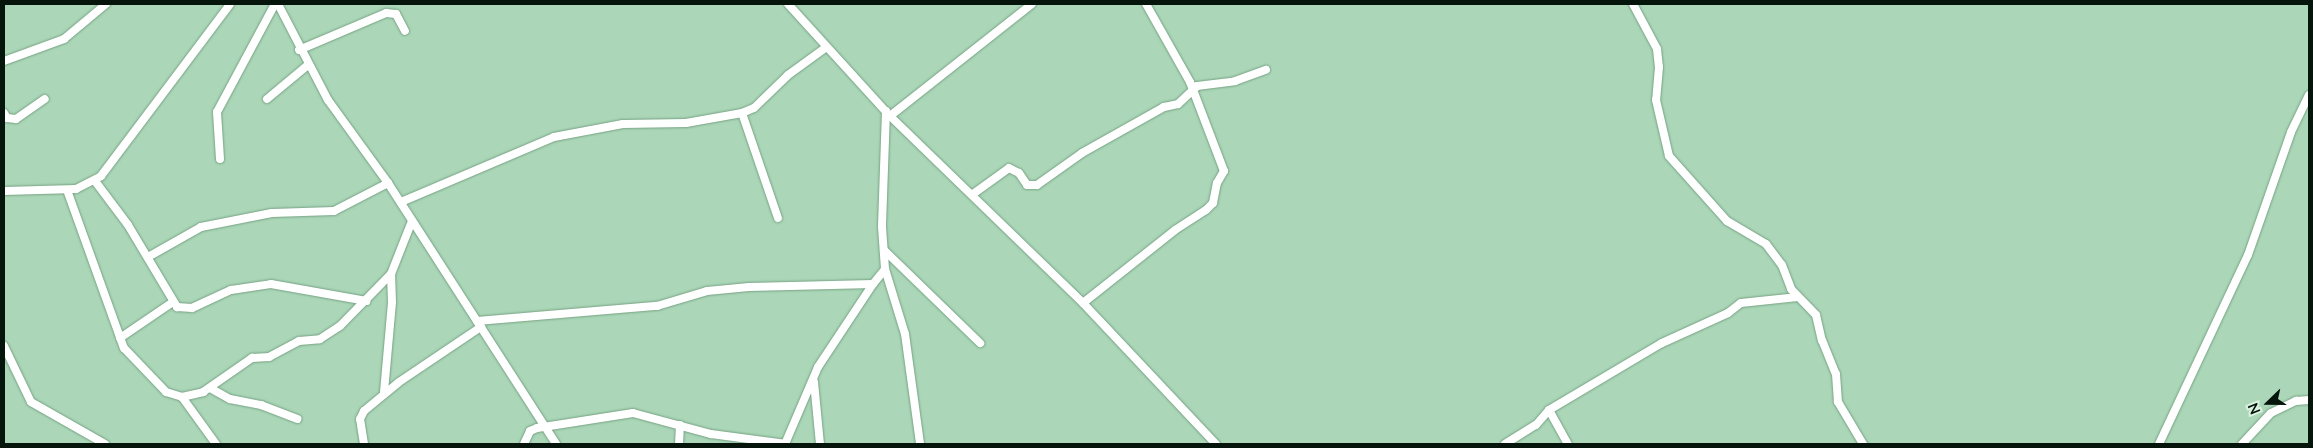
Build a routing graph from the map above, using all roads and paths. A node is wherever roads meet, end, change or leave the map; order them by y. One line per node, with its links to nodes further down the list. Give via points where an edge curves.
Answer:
1 (106, 4): 12 (street, via 64,39)
2 (230, 4): 23 (street, via 110,166)
3 (277, 4): 4 (street); 11 (street); 22 (street, via 217,112)
4 (282, 4)
5 (788, 4): 10 (street)
6 (1032, 4): 21 (street)
7 (1146, 4): 15 (street)
8 (1632, 4): 36 (street, via 1657,49 1656,100 1669,156 1727,221 1766,244 1782,265 1788,284)
9 (405, 31): 11 (street, via 396,14 386,13)
10 (825, 48): 20 (street, via 788,75 754,108); 21 (street)
11 (300, 50): 13 (street)
12 (4, 61)
13 (308, 65): 18 (street); 24 (street, via 328,100)
14 (1266, 70): 15 (street, via 1236,81 1197,86)
15 (1194, 90): 27 (street, via 1178,104 1164,107 1076,156 1037,185 1027,186 1019,173 1009,168); 39 (street, via 1224,171 1217,183 1213,203)
16 (2309, 95): 66 (street, via 2291,132 2248,255)
17 (46, 99): 19 (street, via 16,119 7,118)
18 (267, 99)
19 (4, 112)
20 (742, 113): 28 (street, via 686,122 623,124 554,138); 29 (street)
21 (888, 114): 27 (street); 31 (street)
22 (220, 160)
23 (95, 181): 25 (street); 32 (street)
24 (388, 183): 28 (street); 32 (street, via 334,211 272,213 208,225)
25 (67, 190): 26 (street); 41 (street)
26 (4, 191)
27 (973, 194): 39 (street)
28 (400, 202): 30 (street)
29 (778, 218)
30 (412, 221): 34 (street); 40 (street)
31 (884, 250): 33 (street); 42 (street)
32 (148, 257): 38 (street)
33 (885, 269): 35 (street); 61 (street, via 905,334)
34 (391, 274): 37 (street); 46 (street, via 392,307)
35 (873, 284): 40 (street, via 707,291 657,306); 44 (street, via 834,340)
36 (1798, 297): 49 (street, via 1741,303 1728,313 1662,343); 65 (street, via 1818,317 1822,340 1836,374 1838,402)
37 (366, 301): 38 (street, via 271,284 231,290 192,308 177,307); 45 (street, via 326,336 293,343 268,357 252,358)
38 (173, 302): 41 (street)
39 (1083, 303): 62 (street)
40 (479, 324): 46 (street); 52 (street)
41 (120, 338): 47 (street, via 126,352 143,365 166,392)
42 (980, 343)
43 (4, 346): 53 (street, via 31,402)
44 (814, 378): 59 (street); 60 (street)
45 (210, 388): 47 (street); 50 (street, via 230,399 261,405)
46 (384, 392): 55 (street, via 360,419)
47 (182, 397): 54 (street)
48 (2309, 400): 67 (street, via 2296,401 2271,413)
49 (1550, 410): 63 (street, via 1536,425); 64 (street)
50 (297, 419)
51 (680, 425): 52 (street, via 634,413); 58 (street); 59 (street, via 719,436)
52 (547, 426): 56 (street, via 530,431); 57 (street)
53 (105, 444)
54 (216, 444)
55 (364, 444)
56 (524, 444)
57 (556, 444)
58 (679, 444)
59 (786, 444)
60 (820, 444)
61 (920, 444)
62 (1216, 444)
63 (1505, 444)
64 (1568, 444)
65 (1863, 444)
66 (2159, 444)
67 (2242, 444)

